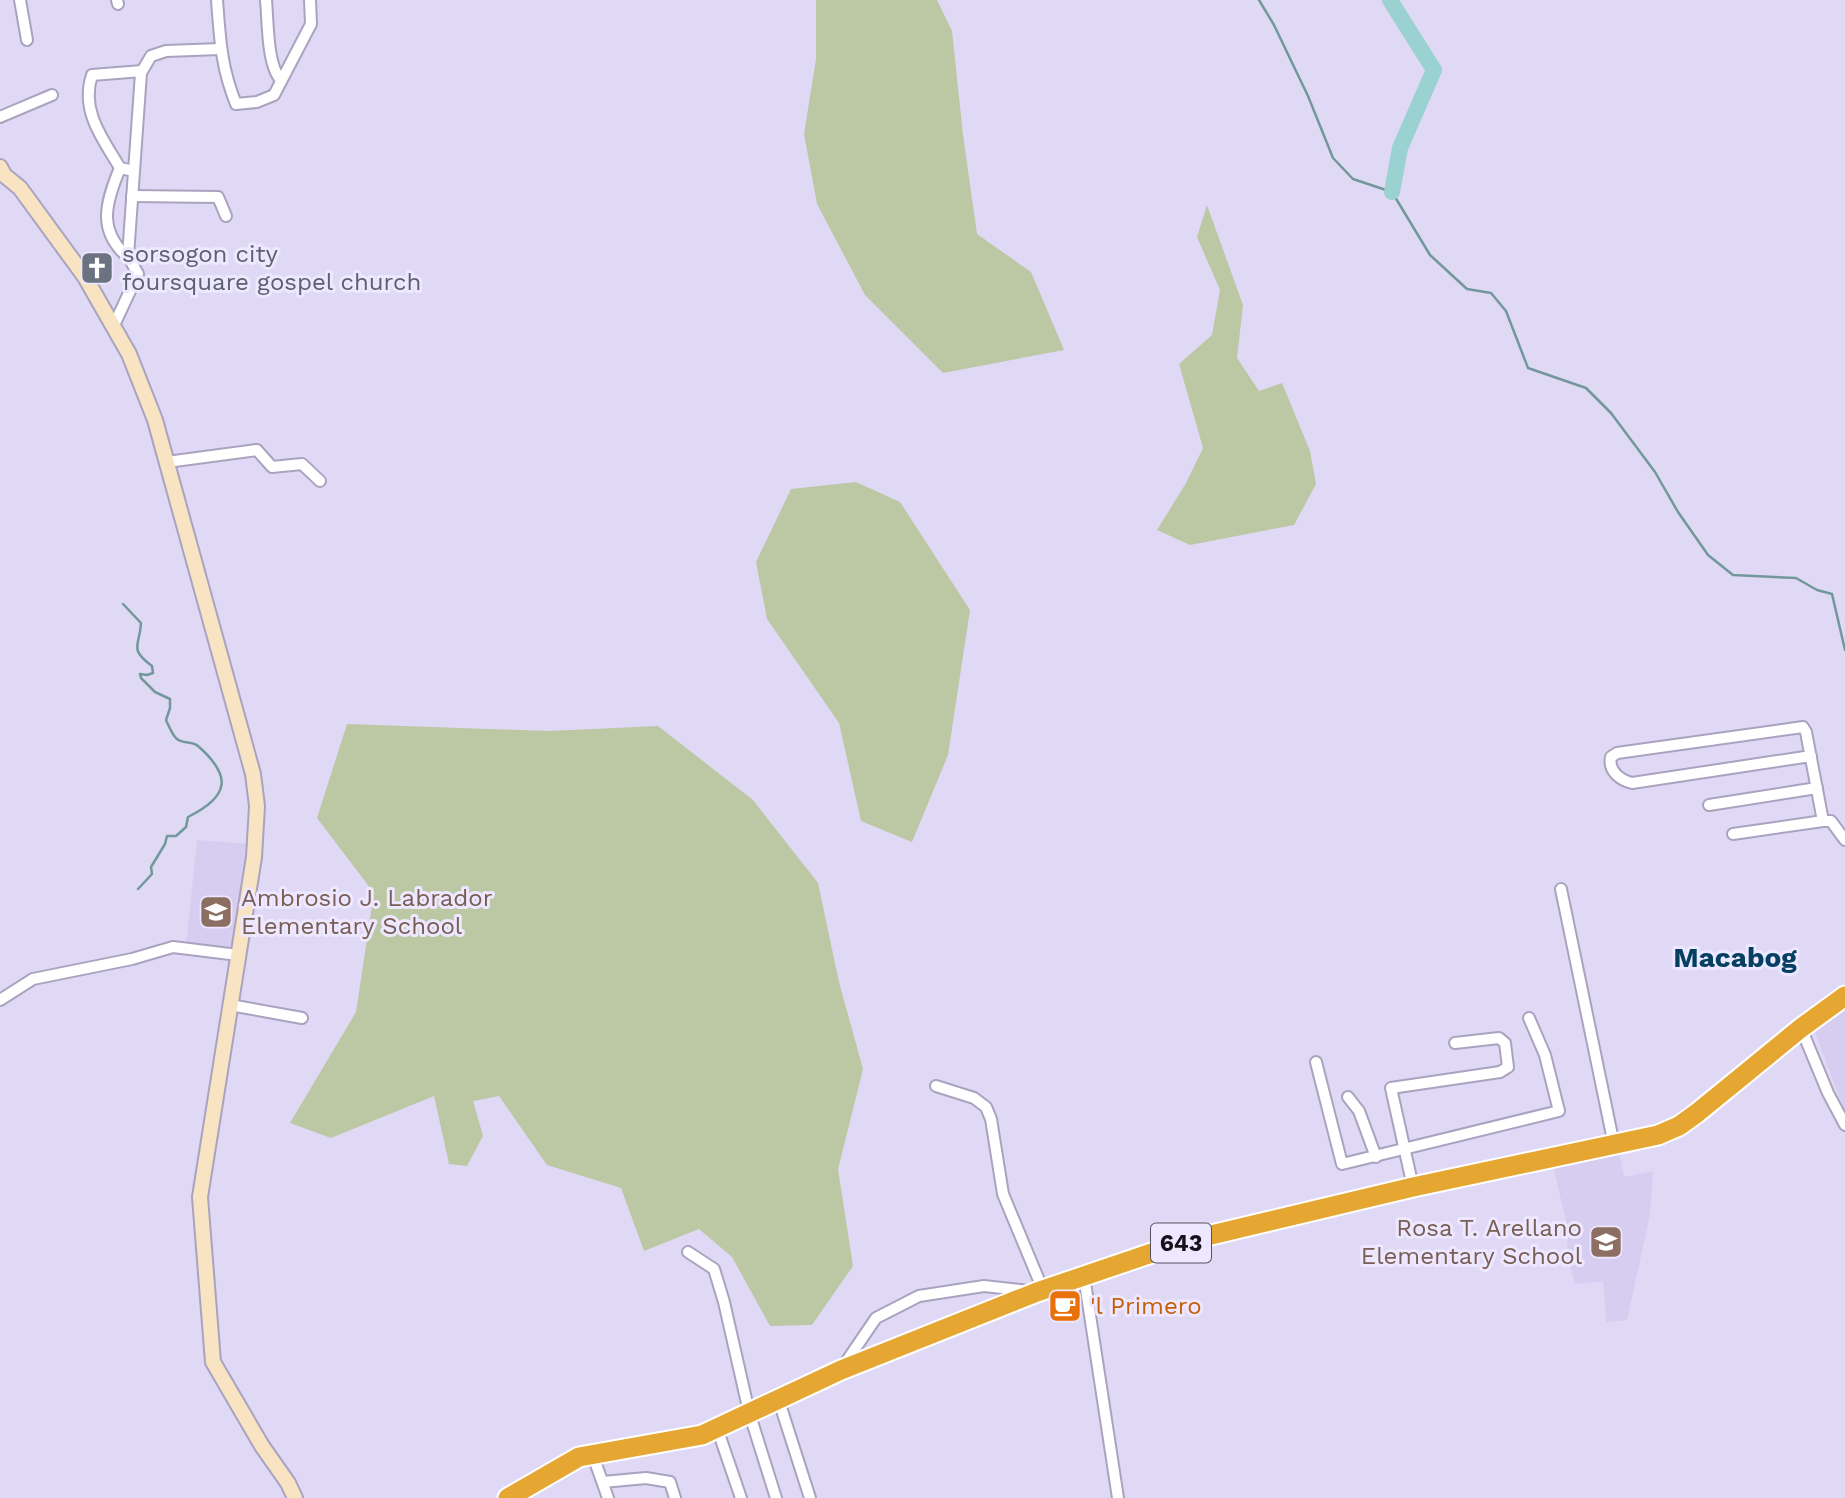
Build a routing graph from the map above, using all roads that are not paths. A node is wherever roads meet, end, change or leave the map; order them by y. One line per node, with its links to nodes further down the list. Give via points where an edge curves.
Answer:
1 (20, 0): 5 (street)
2 (217, 0): 6 (street)
3 (266, 0): 8 (street, via 271,58)
4 (310, 0): 8 (street, via 311,24)
5 (27, 40)
6 (220, 49): 7 (street, via 166,51 151,57); 8 (street, via 236,104 274,95)
7 (142, 71): 11 (street, via 92,75 87,89 92,120); 12 (street)
8 (281, 80)
9 (52, 95): 10 (street)
10 (0, 117)
11 (120, 169): 12 (street); 16 (street, via 108,204 107,226 114,246)
12 (134, 171): 14 (street)
13 (1, 172): 17 (street, via 20,188 85,277)
14 (132, 196): 15 (street, via 218,197); 16 (street)
15 (226, 216)
16 (130, 259): 17 (street, via 138,274)
17 (114, 326): 18 (street, via 129,354)
18 (167, 462): 19 (street, via 257,450 272,467 302,464); 27 (street, via 253,774 257,806 254,857)
19 (320, 481)
20 (1811, 756): 20 (street, via 1632,783 1616,776 1609,762 1617,753 1796,726 1806,732); 21 (street)
21 (1817, 788): 22 (street); 23 (street)
22 (1709, 805)
23 (1823, 821): 24 (street); 25 (street, via 1831,821)
24 (1733, 834)
25 (1845, 840)
26 (1561, 889): 39 (street)
27 (238, 955): 29 (street, via 173,947 33,979); 30 (street)
28 (1845, 996): 33 (highway, 643)
29 (0, 1000)
30 (230, 1005): 31 (street); 52 (street, via 200,1197 213,1362)
31 (302, 1018)
32 (1529, 1018): 40 (street, via 1545,1055 1559,1111)
33 (1801, 1028): 38 (street); 39 (highway, 643, via 1679,1126)
34 (1455, 1043): 40 (street, via 1499,1038 1505,1042 1508,1067 1500,1072 1391,1088)
35 (1316, 1062): 41 (street, via 1342,1164)
36 (936, 1086): 45 (street, via 974,1098 986,1107 1003,1194)
37 (1349, 1097): 41 (street)
38 (1844, 1123)
39 (1614, 1145): 42 (highway, 643)
40 (1405, 1150): 41 (street); 42 (street)
41 (1376, 1157)
42 (1413, 1187): 44 (highway, 643, via 1190,1240)
43 (688, 1252): 48 (street, via 714,1269)
44 (1084, 1276): 45 (highway, 643); 59 (street)
45 (1040, 1291): 46 (highway, 643); 46 (street, via 984,1286 919,1296 876,1318)
46 (841, 1370): 47 (highway, 643)
47 (778, 1398): 48 (highway, 643); 58 (street)
48 (749, 1412): 49 (highway, 643); 57 (street)
49 (717, 1429): 50 (highway, 643, via 667,1443); 56 (street)
50 (592, 1453): 51 (street); 53 (highway, 643)
51 (603, 1482): 54 (street); 55 (street, via 657,1479 670,1482)
52 (295, 1498)
53 (508, 1498)
54 (608, 1498)
55 (675, 1498)
56 (741, 1498)
57 (776, 1498)
58 (810, 1498)
59 (1118, 1498)

